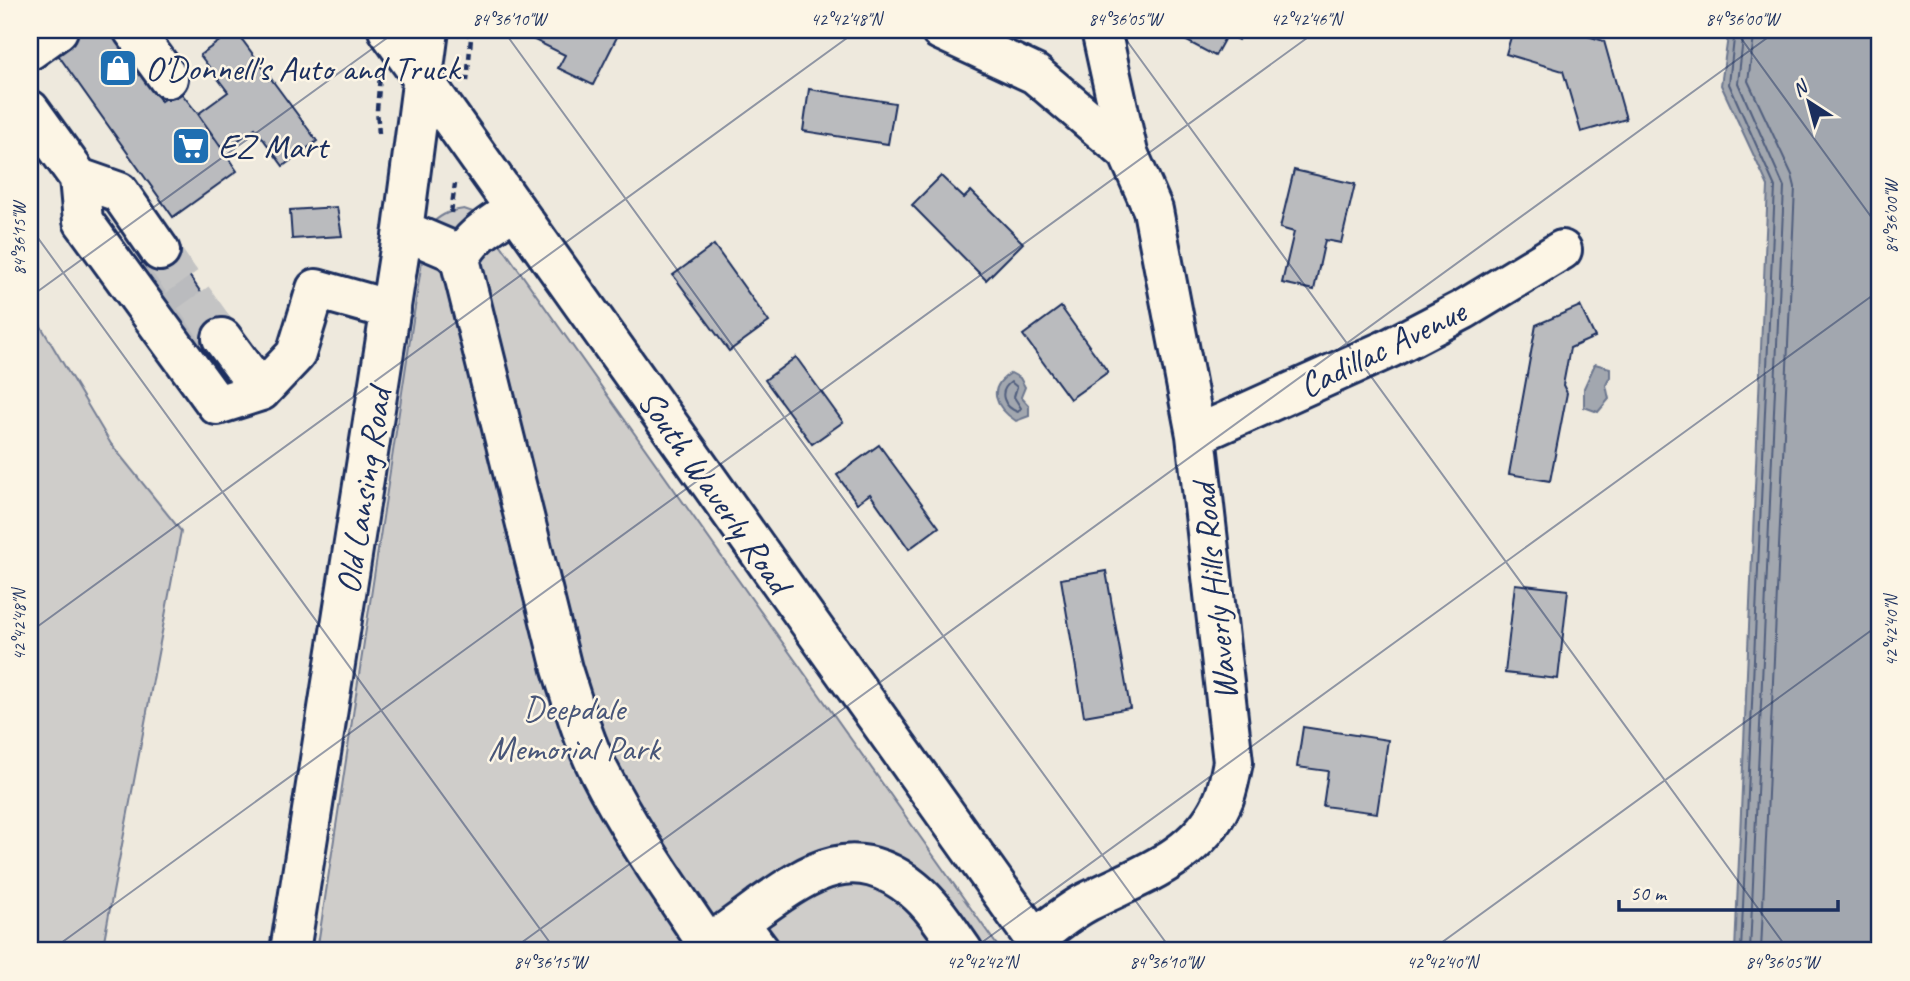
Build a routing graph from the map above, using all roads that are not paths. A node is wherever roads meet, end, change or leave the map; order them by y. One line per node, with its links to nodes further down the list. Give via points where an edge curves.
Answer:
1 (58, 30): 7 (street)
2 (133, 30): 9 (street)
3 (388, 30): 8 (street, South Waverly Road)
4 (429, 30): 8 (street, Old Lansing Road)
5 (940, 30): 11 (street, Waverly Hills Road, via 1035,74)
6 (1101, 30): 11 (street, Waverly Hills Road)
7 (30, 50)
8 (422, 77): 13 (street, South Waverly Road); 14 (street, Old Lansing Road)
9 (168, 78)
10 (30, 110): 12 (street)
11 (1128, 153): 21 (street, Waverly Hills Road, via 1153,210)
12 (79, 178): 16 (street, via 119,192); 20 (street, via 83,220 217,405)
13 (515, 209): 17 (street, via 477,235); 23 (street, South Waverly Road)
14 (403, 230): 17 (street); 18 (street, Old Lansing Road)
15 (1562, 250): 21 (street, Cadillac Avenue, via 1390,348)
16 (160, 251)
17 (460, 259): 24 (street, via 579,722 626,822)
18 (391, 310): 20 (street, via 316,289 296,354); 25 (street, Old Lansing Road)
19 (222, 338): 20 (street)
20 (261, 391)
21 (1196, 435): 23 (street, Waverly Hills Road, via 1233,762 1223,802 1188,848 1160,867 1084,903)
22 (749, 937): 24 (street); 26 (street, via 797,881 826,867 858,864 887,872 913,889)
23 (1039, 945)
24 (704, 948)
25 (290, 951)
26 (963, 951)

